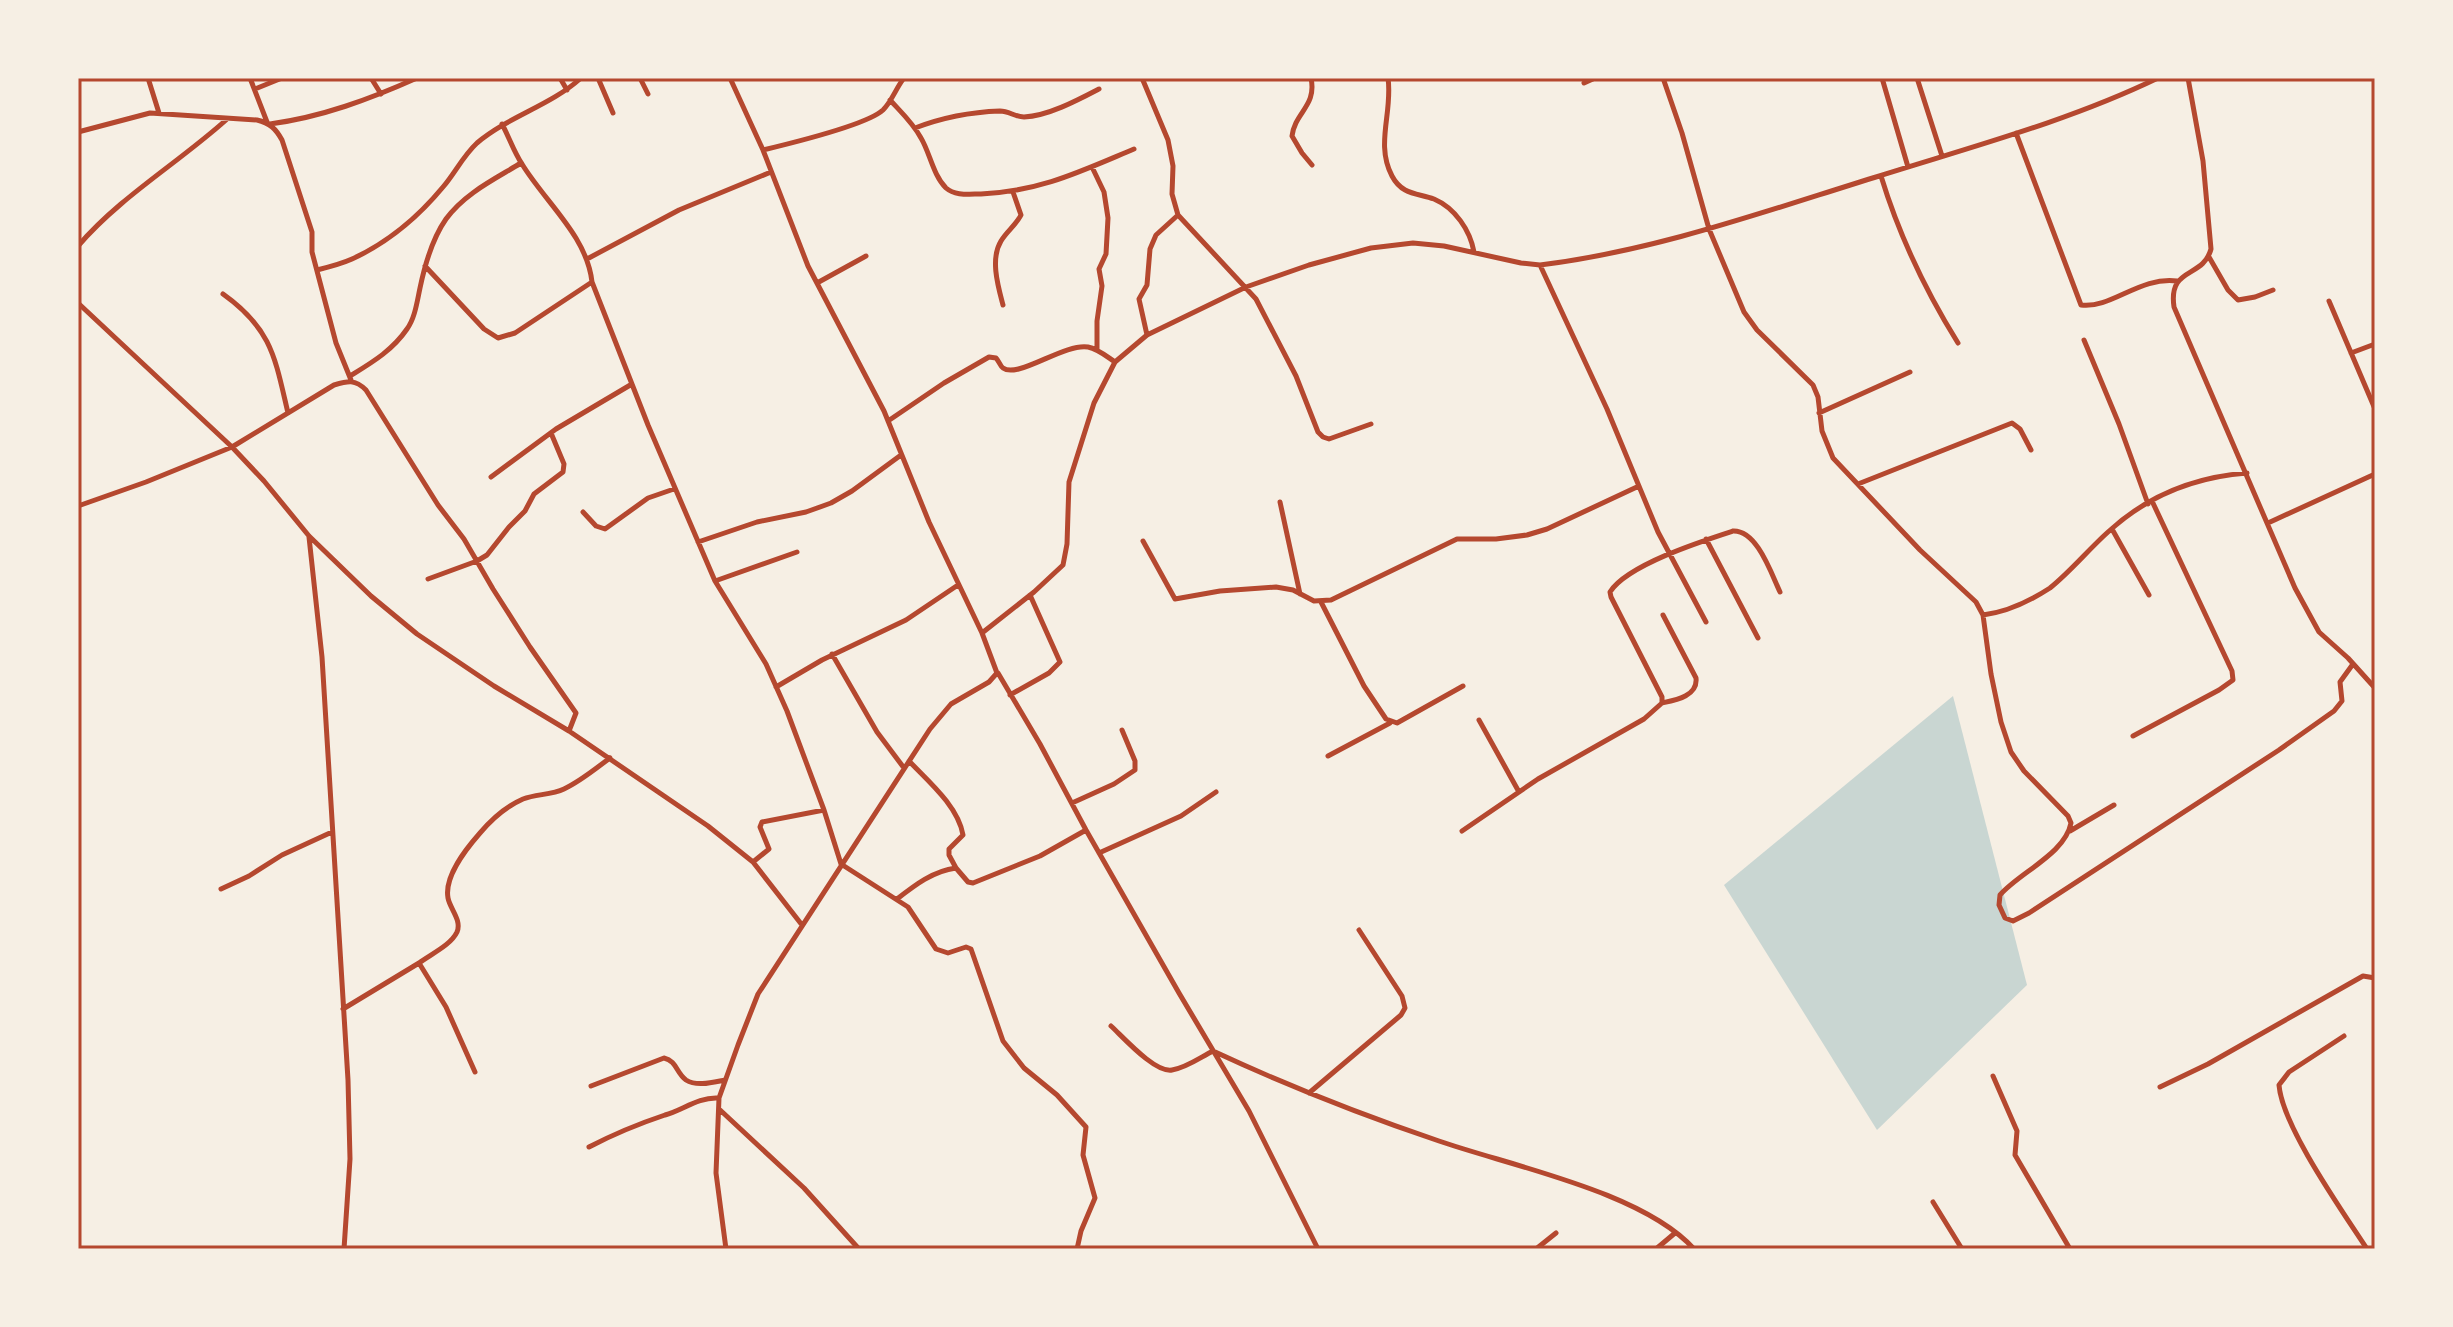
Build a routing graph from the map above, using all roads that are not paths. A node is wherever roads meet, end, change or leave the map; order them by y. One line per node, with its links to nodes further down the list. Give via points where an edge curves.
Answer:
1 (148, 78): 28 (street)
2 (250, 78): 22 (street)
3 (282, 78): 22 (street)
4 (371, 78): 25 (street)
5 (417, 78): 25 (street)
6 (560, 78): 24 (street)
7 (581, 78): 24 (street)
8 (598, 78): 29 (street)
9 (640, 78): 26 (street)
10 (730, 78): 37 (street)
11 (904, 78): 27 (street)
12 (1142, 78): 46 (street, via 1168,140)
13 (1311, 78): 40 (street, via 1313,92 1292,136)
14 (1388, 78): 49 (street, via 1383,146 1392,175 1404,191 1446,205 1467,229)
15 (1595, 78): 21 (street)
16 (1663, 78): 47 (street)
17 (1882, 78): 42 (street)
18 (1917, 78): 38 (street)
19 (2158, 78): 35 (street)
20 (2188, 78): 51 (street, via 2203,161)
21 (1584, 83)
22 (255, 89): 31 (street)
23 (1099, 89): 33 (street, via 1031,116 1003,111)
24 (567, 90): 32 (street)
25 (381, 94): 31 (street, via 298,120)
26 (648, 94)
27 (890, 100): 33 (street); 37 (street, via 875,116)
28 (159, 113): 30 (street); 34 (street)
29 (613, 113)
30 (226, 119): 31 (street); 48 (street, via 124,201)
31 (268, 123): 55 (street, via 282,140 312,232)
32 (502, 124): 39 (street); 55 (street, via 464,157 419,214 351,260)
33 (915, 128): 45 (street, via 948,190)
34 (78, 132)
35 (2016, 133): 38 (street); 56 (street, via 2081,305 2160,280)
36 (1134, 149): 41 (street)
37 (763, 150): 43 (street)
38 (1942, 156): 42 (street)
39 (521, 163): 52 (street); 54 (street, via 456,208 435,237)
40 (1312, 165)
41 (1092, 167): 45 (street); 69 (street, via 1108,218 1106,254 1099,269)
42 (1908, 167): 44 (street)
43 (771, 172): 52 (street, via 679,210); 58 (street)
44 (1881, 176): 47 (street); 67 (street, via 1918,272)
45 (1013, 192): 64 (street, via 1021,215 996,255)
46 (1178, 215): 59 (street); 65 (street, via 1156,235 1150,249 1147,285 1139,299)
47 (1709, 229): 53 (street); 77 (street, via 1744,312 1813,385)
48 (78, 246)
49 (1474, 252): 53 (street); 59 (street, via 1390,244)
50 (866, 256): 58 (street)
51 (2209, 257): 56 (street); 60 (street, via 2238,300)
52 (587, 259): 57 (street)
53 (1540, 265): 88 (street)
54 (425, 266): 57 (street, via 498,338 515,333); 73 (street, via 408,328 388,351)
55 (317, 270): 73 (street)
56 (2177, 281): 84 (street, via 2172,296 2180,327)
57 (592, 282): 74 (street)
58 (817, 283): 78 (street)
59 (1246, 287): 65 (street); 79 (street, via 1276,335 1318,432 1329,439)
60 (2273, 290)
61 (223, 294): 76 (street, via 253,318 265,336)
62 (2329, 301): 70 (street)
63 (78, 303): 81 (street)
64 (1003, 305)
65 (1147, 335): 71 (street)
66 (2084, 340): 91 (street)
67 (1958, 343)
68 (2375, 344): 70 (street)
69 (1097, 350): 71 (street); 78 (street, via 1066,348 1011,370 989,357)
70 (2351, 353): 75 (street)
71 (1115, 362): 108 (street, via 1094,403 1070,476 1065,560)
72 (1910, 372): 77 (street)
73 (350, 379): 76 (street); 102 (street, via 366,390)
74 (632, 384): 80 (street); 89 (street)
75 (2375, 409)
76 (288, 413): 81 (street)
77 (1819, 413): 87 (street, via 1833,458)
78 (888, 421): 83 (street)
79 (1371, 424)
80 (551, 433): 86 (street); 102 (street, via 563,472 534,494 491,551)
81 (232, 447): 92 (street); 96 (street)
82 (2031, 450): 87 (street, via 2012,423)
83 (901, 455): 99 (street, via 820,508); 105 (street)
84 (2247, 473): 91 (street, via 2193,481); 94 (street)
85 (2375, 474): 94 (street)
86 (491, 477)
87 (1858, 484): 112 (street, via 1967,592)
88 (1639, 486): 101 (street); 110 (street, via 1527,535 1457,539)
89 (674, 489): 93 (street, via 648,498 605,529); 99 (street)
90 (1280, 502): 107 (street)
91 (2150, 502): 95 (street); 128 (street, via 2233,680)
92 (78, 506)
93 (583, 512)
94 (2268, 523): 117 (street, via 2311,620)
95 (2112, 529): 109 (street); 112 (street, via 2050,588)
96 (309, 536): 127 (street, via 417,634); 141 (street)
97 (1706, 539): 101 (street); 106 (street, via 1733,531 1747,534); 115 (street)
98 (1143, 541): 107 (street, via 1175,599 1276,587)
99 (698, 542): 104 (street)
100 (797, 552): 104 (street)
101 (1668, 553): 113 (street); 123 (street, via 1610,592)
102 (477, 561): 103 (street); 127 (street, via 576,713)
103 (428, 579)
104 (715, 581): 120 (street)
105 (958, 585): 114 (street); 116 (street, via 906,620)
106 (1780, 592)
107 (1300, 594): 110 (street)
108 (1030, 595): 114 (street); 122 (street, via 1060,662)
109 (2149, 595)
110 (1321, 602): 125 (street, via 1364,686)
111 (1663, 615): 123 (street, via 1697,685 1683,697)
112 (1983, 618): 140 (street, via 2011,752 2068,816)
113 (1706, 622)
114 (982, 633): 118 (street)
115 (1758, 638)
116 (832, 654): 120 (street); 132 (street)
117 (2353, 664): 121 (street); 140 (street, via 2340,682 2342,701 2318,723 2029,913 2009,921 1999,905 2000,895 2054,851)
118 (997, 673): 122 (street); 131 (street, via 951,704)
119 (1463, 686): 125 (street)
120 (776, 687): 137 (street)
121 (2375, 688)
122 (1010, 695): 135 (street)
123 (1662, 703): 134 (street, via 1636,724)
124 (1479, 720): 134 (street)
125 (1391, 722): 129 (street)
126 (1122, 730): 135 (street, via 1135,770)
127 (569, 731): 130 (street)
128 (2133, 736)
129 (1328, 756)
130 (610, 758): 143 (street); 150 (street, via 562,790 523,799 482,830 467,848 448,890 458,925 455,935)
131 (909, 761): 132 (street); 145 (street, via 961,825 963,835 948,852)
132 (904, 768): 144 (street)
133 (1216, 792): 142 (street, via 1181,816)
134 (1519, 792): 139 (street)
135 (1072, 803): 138 (street)
136 (2114, 805): 140 (street)
137 (824, 810): 143 (street, via 762,822 769,849); 144 (street)
138 (1086, 830): 142 (street); 145 (street, via 1040,856 973,883)
139 (1462, 831)
140 (2069, 831)
141 (332, 832): 146 (street); 152 (street)
142 (1099, 853): 155 (street)
143 (753, 862): 148 (street)
144 (841, 864): 147 (street); 148 (street)
145 (956, 868): 147 (street, via 931,875)
146 (221, 889)
147 (897, 899): 171 (street, via 914,914 936,949 971,949 1003,1041 1086,1127 1083,1155 1095,1198)
148 (802, 925): 158 (street, via 758,994)
149 (1359, 930): 161 (street, via 1405,1008)
150 (419, 963): 152 (street); 156 (street)
151 (2375, 978): 160 (street, via 2363,976)
152 (343, 1009): 168 (street, via 350,1159)
153 (1111, 1026): 155 (street, via 1164,1070)
154 (2344, 1036): 178 (street, via 2289,1072 2279,1085 2297,1133)
155 (1213, 1051): 161 (street); 172 (street)
156 (475, 1072)
157 (1993, 1076): 177 (street, via 2017,1131 2015,1155)
158 (725, 1080): 159 (street, via 692,1083 664,1058); 162 (street)
159 (591, 1086)
160 (2160, 1087)
161 (1309, 1093): 167 (street, via 1598,1193)
162 (719, 1098): 163 (street); 164 (street, via 696,1101)
163 (718, 1109): 169 (street, via 716,1173); 170 (street, via 804,1188)
164 (589, 1147)
165 (1933, 1202): 176 (street)
166 (1556, 1233): 173 (street)
167 (1675, 1233): 174 (street); 175 (street)
168 (344, 1249)
169 (726, 1249)
170 (859, 1249)
171 (1077, 1249)
172 (1318, 1249)
173 (1536, 1249)
174 (1656, 1249)
175 (1694, 1249)
176 (1962, 1249)
177 (2070, 1249)
178 (2367, 1249)

